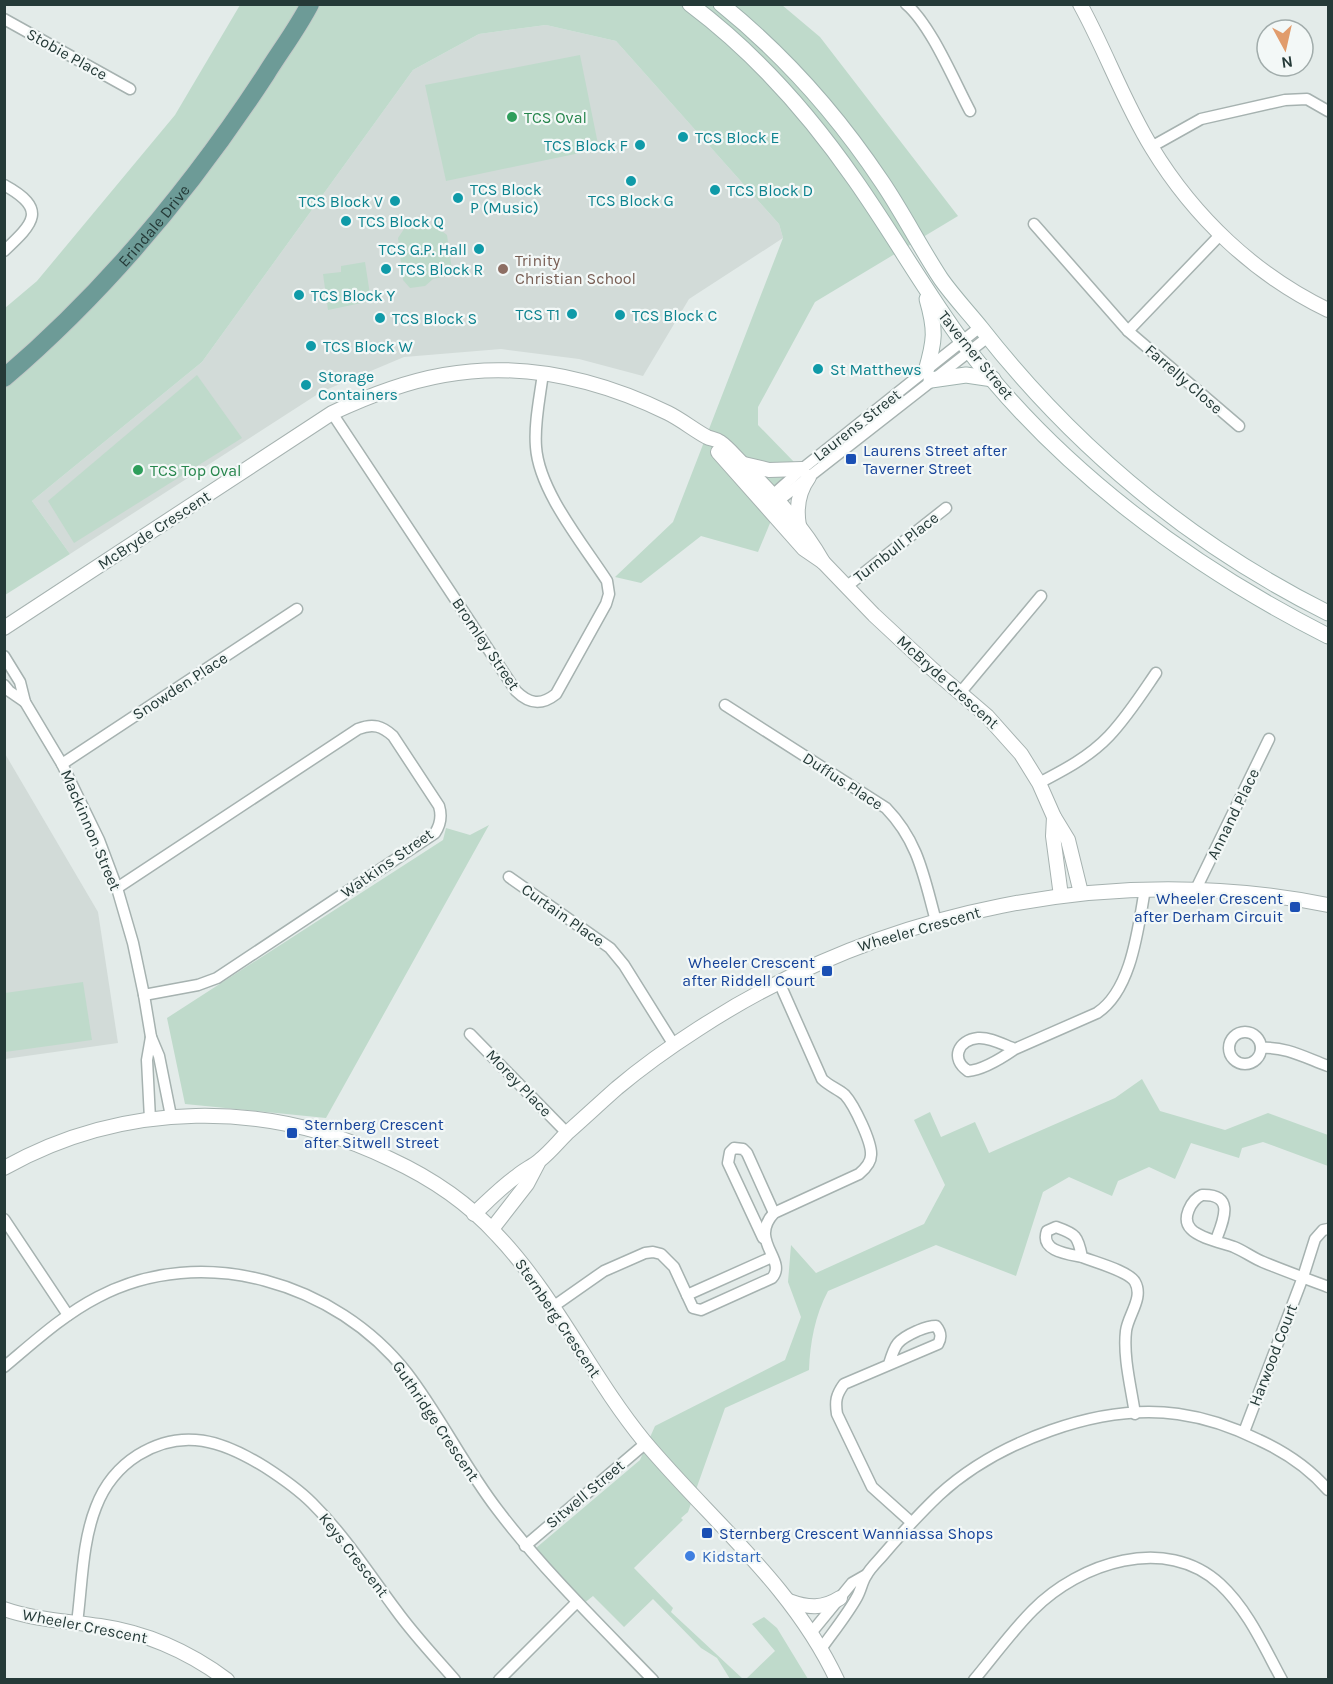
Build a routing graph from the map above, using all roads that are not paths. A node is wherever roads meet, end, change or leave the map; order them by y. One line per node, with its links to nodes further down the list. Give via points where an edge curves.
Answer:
1 (301, 4): 8 (main road, Erindale Drive)
2 (310, 4): 8 (main road, Erindale Drive)
3 (690, 4): 17 (main road, Taverner Street, via 762,68 801,110 855,179)
4 (720, 4): 20 (main road, Taverner Street, via 820,101 894,202 941,279)
5 (1080, 4): 12 (street)
6 (914, 7): 10 (street)
7 (4, 19): 9 (street, Stobie Place)
8 (280, 51): 24 (main road, Erindale Drive, via 232,125 178,197 69,319)
9 (130, 89)
10 (970, 111)
11 (1329, 111): 12 (street, via 1307,99 1285,100 1201,119)
12 (1151, 147): 15 (street, via 1192,204)
13 (4, 185): 16 (street, via 27,199 31,210 28,228)
14 (1034, 224): 19 (street, Farrelly Close)
15 (1221, 234): 18 (street, via 1291,290); 19 (street, Farrelly Close)
16 (4, 251)
17 (925, 290): 21 (main road, Taverner Street); 23 (main road, via 935,330)
18 (1329, 310)
19 (1128, 331): 27 (street, Farrelly Close)
20 (984, 332): 21 (street, Laurens Street); 38 (main road, Taverner Street, via 1053,412 1153,503 1234,561)
21 (966, 346): 23 (street, Laurens Street); 25 (main road, Taverner Street)
22 (543, 373): 26 (street, McBryde Crescent, via 502,370 444,375 384,390); 26 (street, Bromley Street, via 535,439 539,470 547,489 607,581 609,594 556,694 543,702 524,699 516,692); 28 (street, McBryde Crescent, via 638,399)
23 (929, 375): 25 (main road); 30 (street, Laurens Street)
24 (4, 378)
25 (993, 380): 40 (main road, Taverner Street, via 1039,429 1142,520 1227,580)
26 (332, 413): 39 (street, McBryde Crescent)
27 (1239, 426)
28 (715, 443): 29 (street, McBryde Crescent); 31 (street, McBryde Crescent)
29 (742, 463): 30 (street); 31 (street, McBryde Crescent)
30 (805, 473): 31 (street, Laurens Street); 33 (street, via 797,515)
31 (771, 501): 33 (street, McBryde Crescent); 34 (street, McBryde Crescent, via 804,549)
32 (946, 508): 35 (street, Turnbull Place)
33 (800, 529): 34 (street, McBryde Crescent)
34 (823, 562): 35 (street, McBryde Crescent)
35 (846, 587): 44 (street, McBryde Crescent)
36 (1041, 596): 44 (street)
37 (297, 609): 48 (street, Snowden Place)
38 (1329, 613)
39 (4, 628)
40 (1329, 636)
41 (4, 656): 45 (street, Mackinnon Street, via 20,682)
42 (1156, 673): 49 (street, via 1108,737 1086,756)
43 (4, 685): 45 (street, Mackinnon Street)
44 (960, 693): 49 (street, McBryde Crescent, via 999,728)
45 (25, 702): 48 (street, Mackinnon Street)
46 (725, 705): 58 (street, Duffus Place, via 886,808 915,849)
47 (1269, 739): 54 (street, Annand Place)
48 (62, 764): 52 (street, Mackinnon Street, via 99,840)
49 (1039, 783): 50 (street, McBryde Crescent)
50 (1054, 817): 55 (street, McBryde Crescent, via 1068,840); 56 (street, McBryde Crescent)
51 (509, 877): 63 (street, Curtain Place, via 610,948)
52 (117, 888): 60 (street, Mackinnon Street); 60 (street, Watkins Street, via 367,726 386,729 393,736 441,813 435,833 217,978)
53 (1144, 889): 54 (street, Wheeler Crescent); 55 (street, Wheeler Crescent); 65 (street, via 1133,950 1119,989 1107,1006)
54 (1196, 889): 57 (street, Wheeler Crescent, via 1292,897)
55 (1082, 893): 56 (street, Wheeler Crescent)
56 (1061, 896): 58 (street, Wheeler Crescent)
57 (1329, 905)
58 (936, 921): 59 (street, Wheeler Crescent, via 856,947)
59 (779, 982): 63 (street, Wheeler Crescent); 72 (street, via 822,1079 852,1105 871,1155 867,1167 859,1174)
60 (144, 995): 62 (street, Mackinnon Street)
61 (470, 1034): 69 (street, Morey Place)
62 (151, 1037): 67 (street, Mackinnon Street, via 161,1062); 68 (street, Mackinnon Street, via 147,1063)
63 (674, 1045): 69 (street, Wheeler Crescent, via 619,1086)
64 (1261, 1048): 66 (street, via 1287,1050)
65 (1015, 1049): 65 (street, via 974,1070 968,1071 958,1061 960,1046 977,1038)
66 (1329, 1066)
67 (171, 1116): 68 (street, Sternberg Crescent); 73 (street, Sternberg Crescent, via 228,1115 327,1133 408,1167)
68 (150, 1119): 71 (street, Sternberg Crescent, via 74,1137)
69 (567, 1133): 70 (street, Wheeler Crescent)
70 (539, 1161): 73 (street, Wheeler Crescent); 75 (street, Wheeler Crescent, via 527,1184)
71 (4, 1168)
72 (774, 1213): 78 (street, via 765,1226); 78 (street, via 747,1153 734,1148 728,1163)
73 (474, 1214): 75 (street, Sternberg Crescent)
74 (4, 1219): 85 (street)
75 (492, 1229): 84 (street, Sternberg Crescent)
76 (1329, 1229): 81 (street, Harwood Court, via 1315,1239)
77 (1216, 1240): 77 (street, via 1226,1213 1224,1204 1218,1198 1203,1195 1193,1201 1187,1220 1197,1233); 81 (street)
78 (766, 1243): 79 (street)
79 (772, 1257): 83 (street); 83 (street, via 776,1272 762,1283 701,1310 693,1308)
80 (1082, 1257): 88 (street, via 1127,1274 1137,1288 1125,1344)
81 (1303, 1277): 82 (street); 89 (street, Harwood Court)
82 (1329, 1287)
83 (687, 1295): 84 (street, via 674,1267 661,1254 645,1252 604,1271)
84 (554, 1306): 90 (street, Sternberg Crescent)
85 (68, 1315): 87 (street, Guthridge Crescent); 93 (street, Guthridge Crescent, via 114,1289 147,1278 216,1272 302,1292 335,1308 407,1373 485,1493)
86 (889, 1364): 86 (street, via 901,1338 929,1326 940,1331 938,1344); 92 (street, via 844,1384 835,1402 872,1487)
87 (4, 1367)
88 (1135, 1414): 89 (street, via 1204,1418); 92 (street, via 1063,1427 1024,1440 972,1469)
89 (1244, 1432): 91 (street, via 1298,1463)
90 (646, 1443): 93 (street, Sitwell Street); 96 (street, Sternberg Crescent)
91 (1329, 1490)
92 (911, 1522): 94 (street)
93 (525, 1545): 97 (street, Guthridge Crescent)
94 (866, 1575): 95 (street, via 852,1583); 101 (street, via 858,1596)
95 (840, 1598): 96 (street, via 815,1608); 100 (street)
96 (789, 1601): 100 (street, Sternberg Crescent)
97 (578, 1602): 104 (street); 105 (street, Guthridge Crescent)
98 (4, 1609): 99 (street, Wheeler Crescent)
99 (77, 1623): 102 (street, Wheeler Crescent, via 117,1629 174,1647); 103 (street, Keys Crescent, via 89,1530 108,1485 131,1459 150,1448 170,1441 202,1439 250,1458 310,1501 337,1529 397,1611)
100 (811, 1633): 101 (street, Sternberg Crescent)
101 (821, 1649): 106 (street, Sternberg Crescent)
102 (227, 1680)
103 (455, 1680)
104 (499, 1680)
105 (653, 1680)
106 (837, 1680)
107 (974, 1680): 108 (street, via 1034,1609 1057,1590 1109,1564 1148,1557 1191,1565 1220,1584 1245,1613)
108 (1282, 1680)

